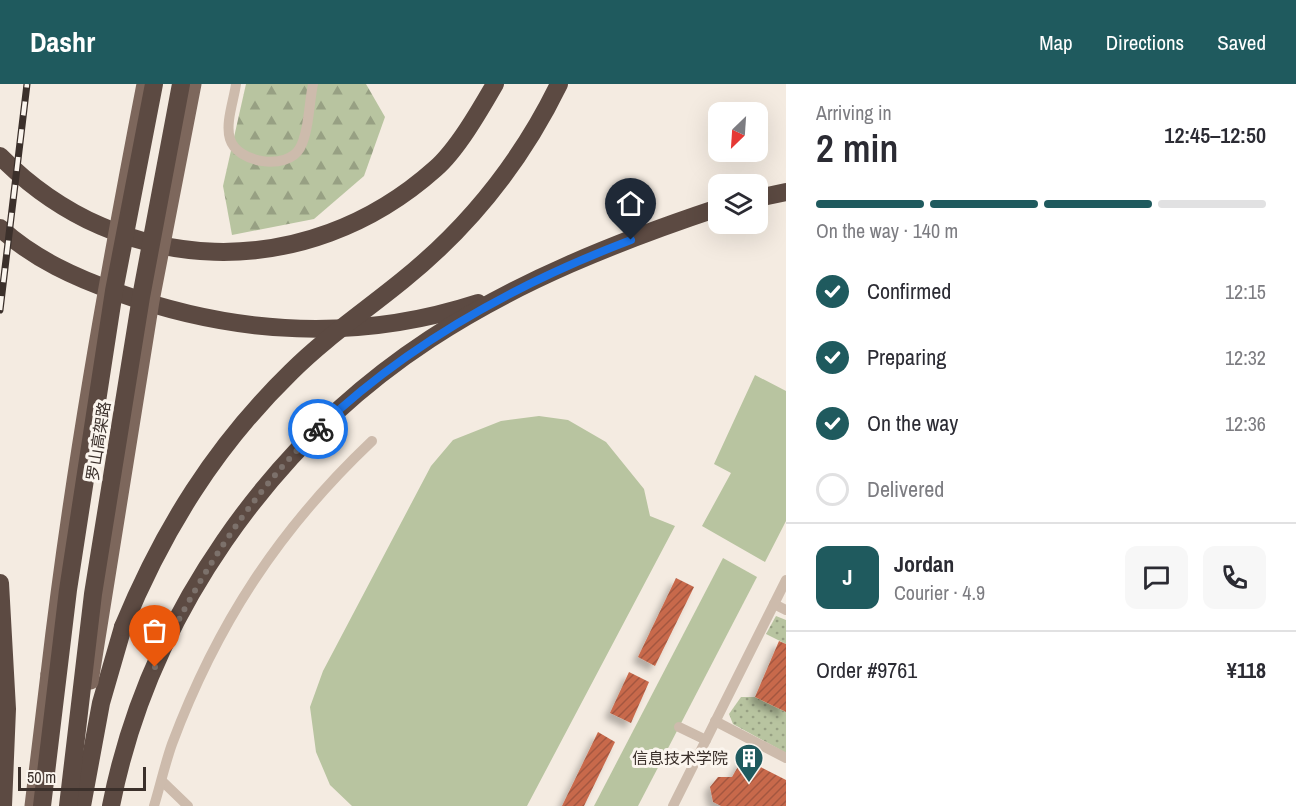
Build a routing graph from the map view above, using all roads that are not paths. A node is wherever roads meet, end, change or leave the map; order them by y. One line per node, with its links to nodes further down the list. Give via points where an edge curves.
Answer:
1 (144, 84): 27 (main road, bridge, via 102,299 58,586)
2 (154, 84): 28 (highway, 罗山高架路, bridge, via 114,291 68,590)
3 (181, 84): 29 (highway, 罗山高架路, bridge, via 141,297 95,583)
4 (194, 84): 30 (main road, bridge, via 152,301)
5 (236, 84): 6 (lane, via 228,127 231,143 242,154 273,161 288,159 300,148)
6 (313, 84)
7 (495, 84): 9 (highway, bridge, via 436,168 377,210 322,237 260,251 189,252 125,236 68,210 24,181)
8 (559, 84): 31 (highway, bridge, via 528,143 471,218 436,252 292,371 220,449 173,520 123,627 101,703)
9 (0, 156)
10 (786, 192): 11 (highway)
11 (768, 196)
12 (708, 212): 14 (highway)
13 (0, 228): 14 (highway, bridge, via 20,246 82,280 163,309 271,329 324,330 407,320)
14 (513, 291): 32 (highway, via 431,338 381,374 304,443 229,534 147,684)
15 (372, 441): 24 (lane, via 330,481 241,596 188,704)
16 (786, 580): 18 (lane)
17 (0, 583): 26 (highway, via 7,709)
18 (774, 604): 19 (lane); 20 (lane)
19 (786, 610)
20 (715, 721): 22 (lane); 23 (lane)
21 (679, 727): 22 (lane)
22 (706, 740): 25 (lane)
23 (786, 758)
24 (162, 782): 33 (lane); 34 (lane)
25 (675, 805)
26 (3, 806)
27 (32, 806)
28 (42, 806)
29 (68, 806)
30 (74, 806)
31 (82, 806)
32 (111, 806)
33 (154, 806)
34 (188, 806)

